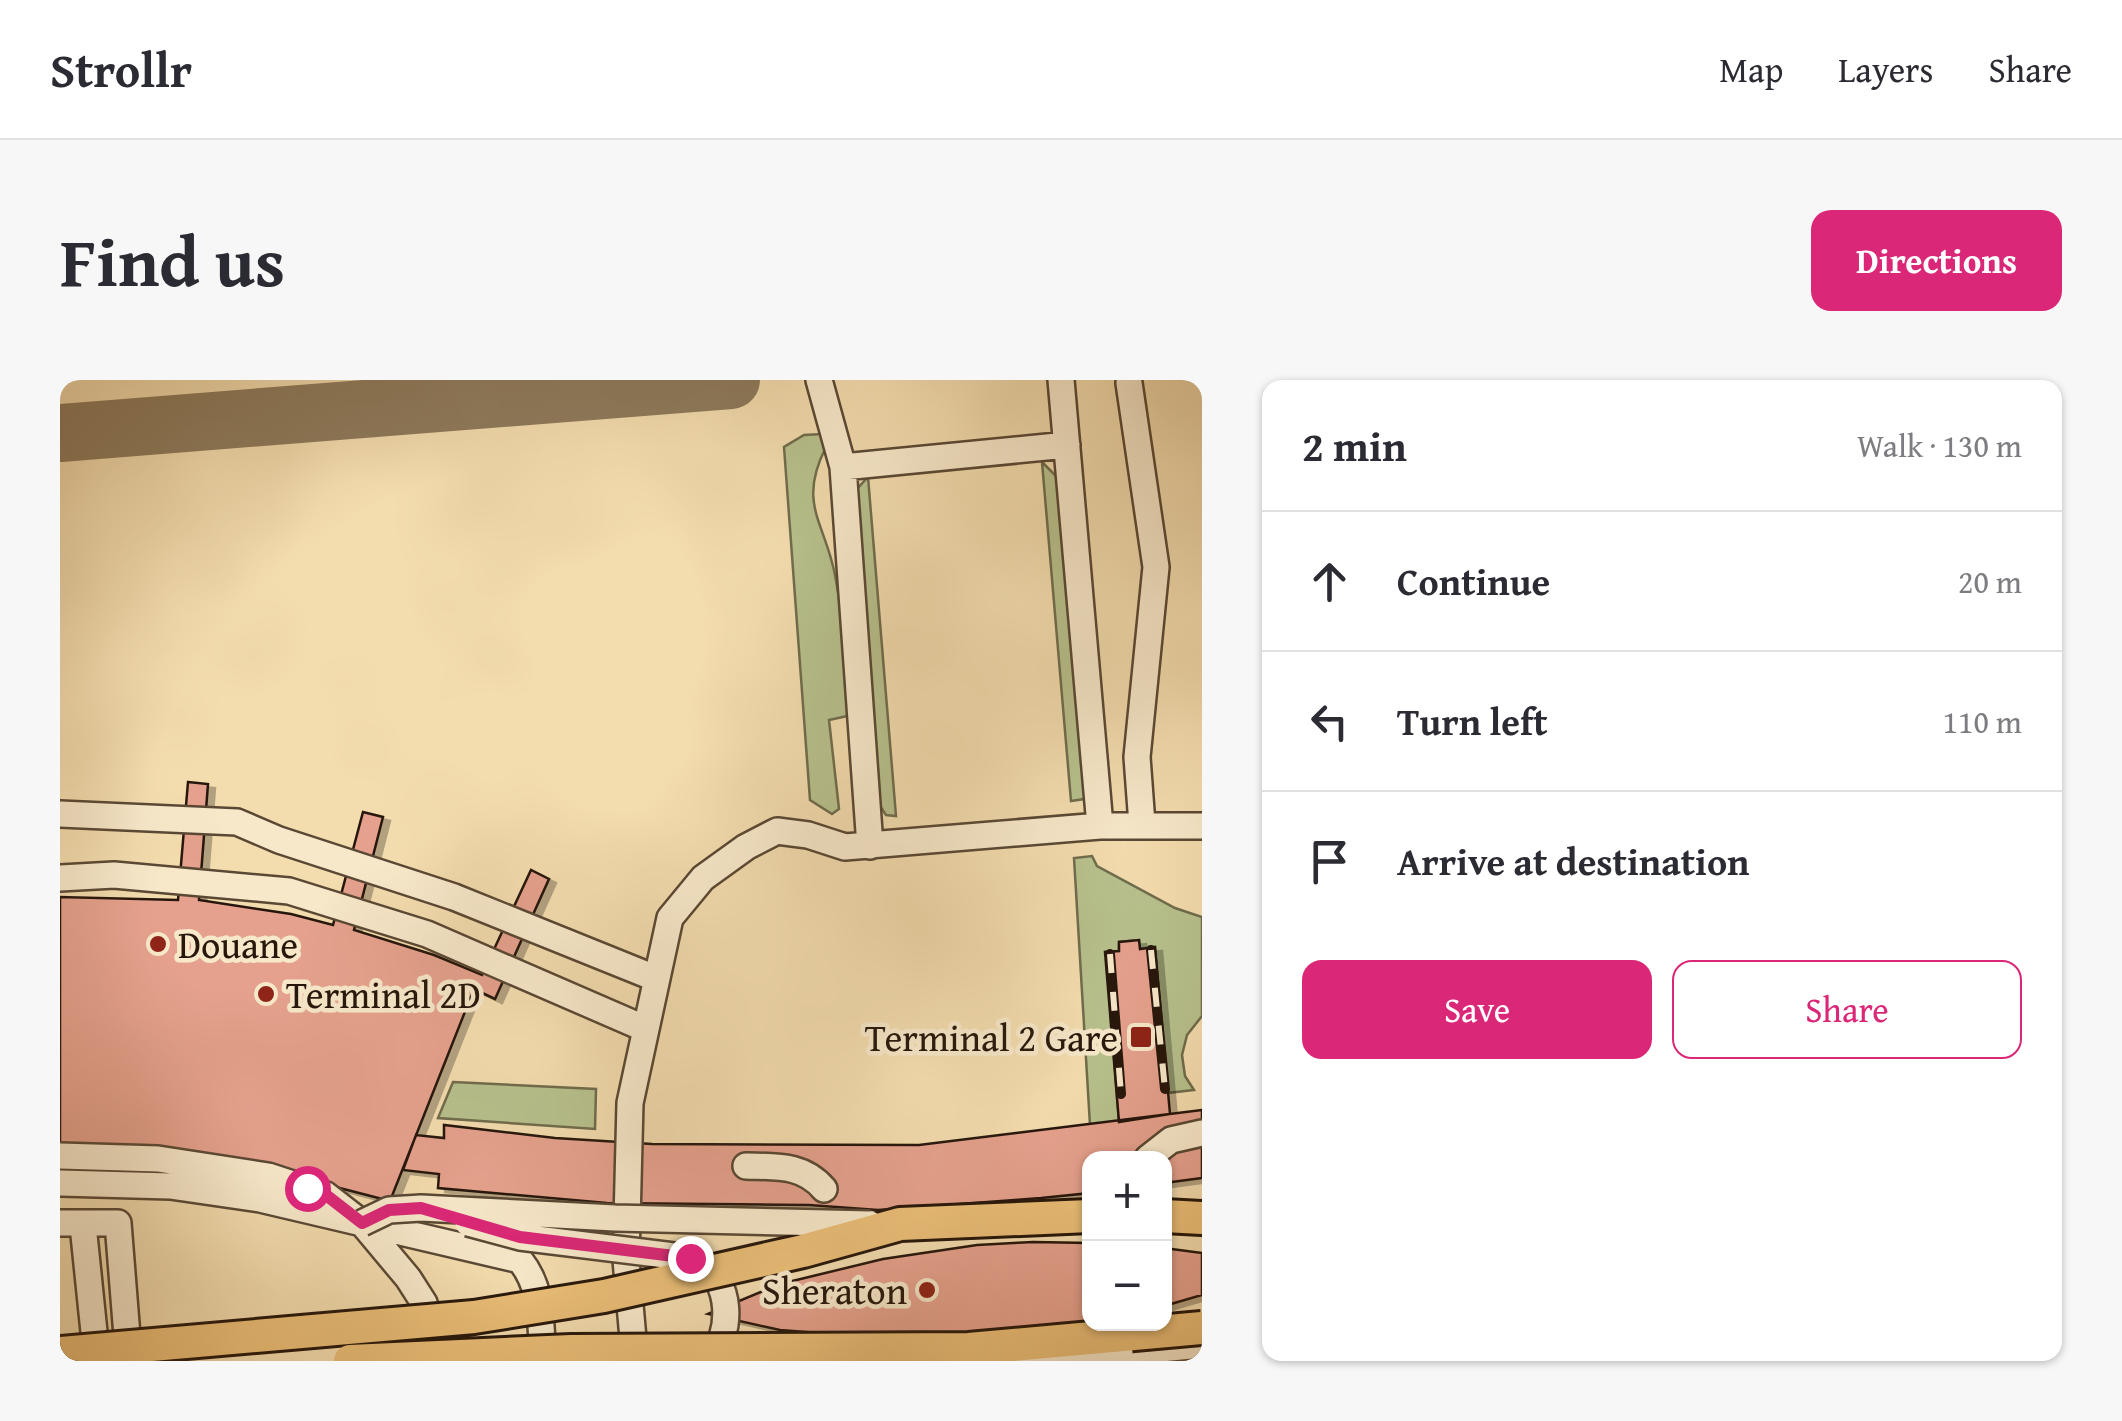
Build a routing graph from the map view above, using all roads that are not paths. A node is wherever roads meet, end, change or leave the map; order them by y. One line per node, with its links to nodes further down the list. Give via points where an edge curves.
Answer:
1 (819, 380): 5 (lane)
2 (1061, 380): 4 (lane)
3 (1128, 383): 7 (lane, via 1156,567 1136,757)
4 (1068, 445): 5 (lane); 8 (lane)
5 (844, 468): 10 (lane)
6 (60, 814): 12 (lane, via 238,822 454,896)
7 (1142, 824): 8 (lane); 9 (lane)
8 (1100, 826): 10 (lane)
9 (1202, 826)
10 (870, 846): 12 (lane, via 845,847 778,831 746,847 703,878 670,918)
11 (60, 878): 13 (lane, via 114,875 289,891 427,934)
12 (655, 978): 13 (lane)
13 (646, 1029): 40 (lane, via 630,1104 626,1260)
14 (1202, 1133): 15 (lane, via 1171,1140)
15 (1157, 1151)
16 (60, 1156): 27 (lane, via 158,1158 268,1176 326,1195)
17 (746, 1166): 19 (lane, via 806,1172)
18 (60, 1184): 27 (lane, via 170,1186)
19 (824, 1189)
20 (421, 1208): 27 (lane, bridge, via 389,1210); 28 (lane, bridge); 41 (lane, bridge, via 520,1237 704,1264 720,1282 726,1329)
21 (1202, 1209): 22 (lane)
22 (1172, 1213)
23 (1172, 1215): 25 (main road)
24 (1082, 1216): 28 (main road, bridge)
25 (1202, 1218)
26 (60, 1223): 34 (lane, via 118,1223)
27 (362, 1223): 38 (lane, bridge, via 424,1303 434,1336); 39 (lane, bridge, via 520,1260 538,1292)
28 (900, 1224): 32 (main road, bridge, via 604,1296 474,1318)
29 (84, 1235): 35 (lane)
30 (1202, 1328): 33 (main road, bridge, via 969,1350)
31 (1202, 1346): 36 (lane, bridge)
32 (60, 1350): 35 (lane)
33 (668, 1351): 37 (main road, bridge); 42 (lane, bridge)
34 (128, 1352): 35 (lane)
35 (96, 1353)
36 (1056, 1360): 43 (lane, bridge)
37 (350, 1361)
38 (431, 1361)
39 (543, 1361)
40 (635, 1361)
41 (708, 1361)
42 (741, 1361)
43 (984, 1361)

